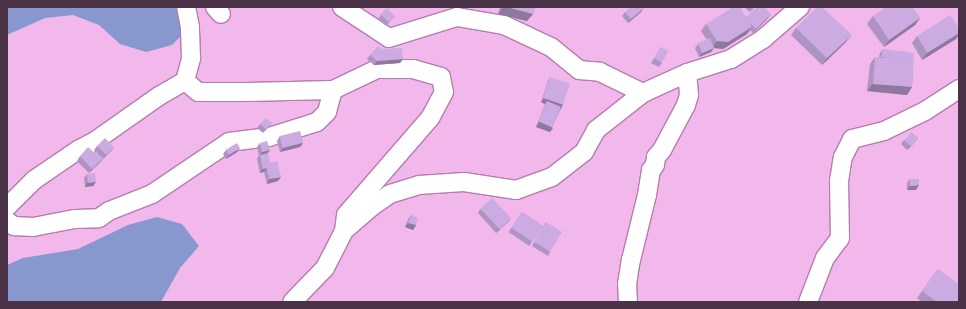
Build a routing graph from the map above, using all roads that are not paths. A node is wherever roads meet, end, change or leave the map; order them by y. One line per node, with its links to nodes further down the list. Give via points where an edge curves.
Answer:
1 (186, 7): 5 (street, via 191,58)
2 (342, 7): 8 (street, via 389,38 457,17 504,25 551,47 579,70 600,72)
3 (800, 7): 4 (street, via 763,39 732,59)
4 (687, 73): 8 (street); 13 (street, via 689,95 686,105 650,170 647,195 631,260 627,284)
5 (185, 81): 7 (street, via 198,92); 9 (street, via 34,180)
6 (959, 89): 14 (street, via 925,111 884,131 852,139 843,157 839,181 840,238 825,258)
7 (333, 90): 10 (street, via 327,112 317,122 269,137 229,142 152,194 109,211 99,218 76,219 33,227 14,226); 11 (street, via 377,69 413,69 441,77 444,92 430,118 346,215)
8 (643, 93): 11 (street, via 596,130 584,152 552,177 516,190 464,182 419,185 390,194)
9 (7, 207)
10 (7, 221)
11 (344, 231): 12 (street, via 325,268)
12 (292, 302)
13 (628, 302)
14 (808, 302)

